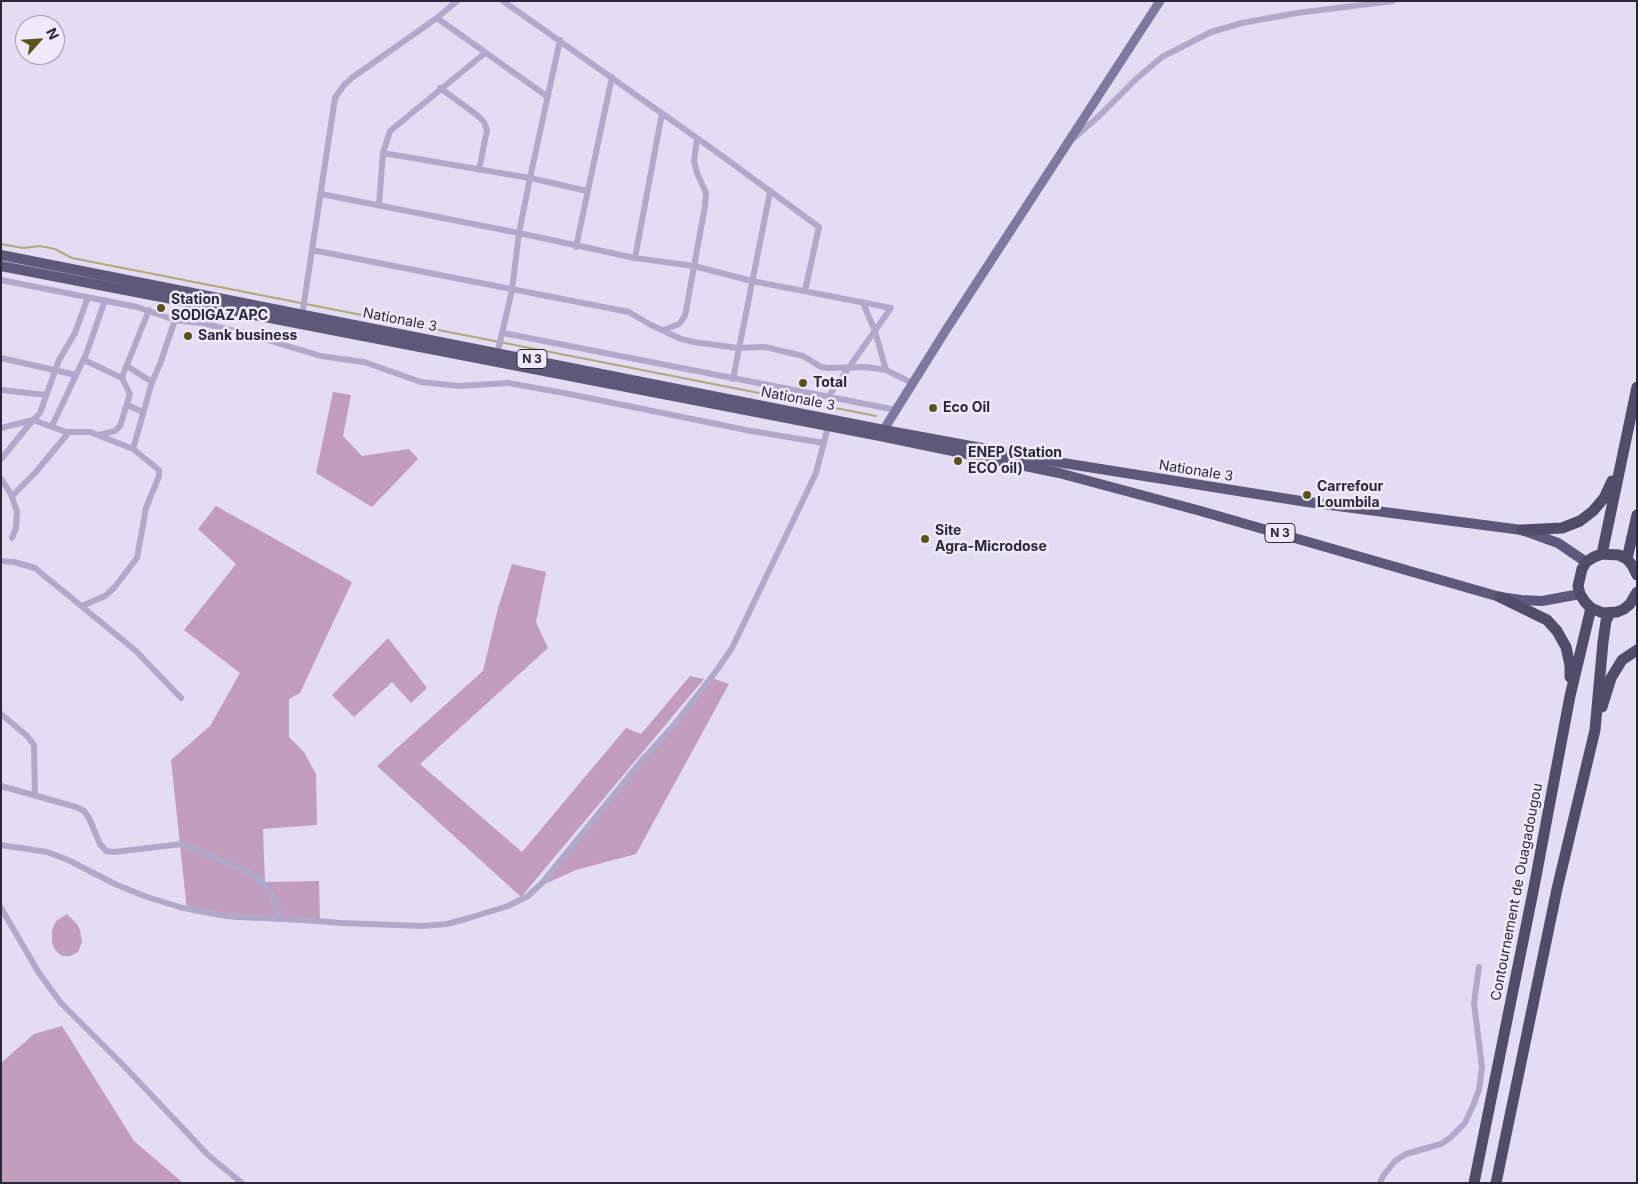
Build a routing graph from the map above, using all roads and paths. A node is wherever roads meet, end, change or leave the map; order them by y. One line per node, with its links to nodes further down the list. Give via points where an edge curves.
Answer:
1 (457, 1): 5 (street)
2 (503, 1): 6 (street)
3 (1160, 1): 13 (main road)
4 (1393, 1): 13 (street, via 1298,13 1211,32 1162,57)
5 (437, 18): 7 (street); 19 (street, via 353,77 339,91 335,98)
6 (560, 40): 8 (street); 10 (street)
7 (485, 53): 9 (street); 10 (street)
8 (612, 77): 11 (street); 17 (street)
9 (440, 88): 14 (street, via 390,131); 15 (street, via 484,122 487,130)
10 (548, 97): 16 (street)
11 (662, 113): 12 (street); 25 (street)
12 (697, 139): 18 (street); 27 (street, via 694,161 706,193)
13 (1067, 144): 53 (main road)
14 (383, 153): 15 (street); 20 (street)
15 (479, 170): 16 (street)
16 (530, 178): 17 (street); 21 (street)
17 (587, 191): 22 (street)
18 (770, 192): 29 (street); 31 (street, via 819,227)
19 (322, 194): 20 (street); 23 (street)
20 (379, 205): 21 (street)
21 (519, 233): 22 (street); 30 (street)
22 (576, 246): 25 (street)
23 (312, 250): 30 (street); 37 (street)
24 (1, 255): 37 (main road, Nationale 3 / N 3)
25 (635, 258): 27 (street)
26 (1, 266): 37 (main road, Nationale 3 / N 3)
27 (694, 266): 29 (street); 38 (street, via 685,316 679,324)
28 (1, 280): 32 (street)
29 (752, 281): 31 (street); 41 (street)
30 (512, 290): 38 (street, via 630,312); 40 (street)
31 (805, 291): 34 (street)
32 (88, 297): 33 (street); 47 (street, via 75,333)
33 (105, 300): 35 (street); 44 (street)
34 (863, 303): 39 (street); 39 (street, via 891,308)
35 (149, 310): 36 (street); 45 (street)
36 (174, 320): 52 (street); 68 (street, via 244,333 321,356 364,362 421,382 459,386 508,383)
37 (301, 320): 43 (main road, Nationale 3 / N 3)
38 (664, 330): 41 (street, via 681,339)
39 (875, 331): 46 (street); 48 (street)
40 (503, 333): 43 (street); 51 (street)
41 (738, 348): 46 (street, via 765,346 803,356 821,367); 51 (street)
42 (1, 358): 47 (street)
43 (497, 358): 63 (main road, Nationale 3 / N 3); 66 (main road, Nationale 3 / N 3)
44 (84, 360): 49 (street); 50 (street)
45 (126, 366): 50 (street); 52 (street)
46 (849, 368): 48 (street); 57 (street)
47 (55, 370): 49 (street); 56 (street)
48 (886, 370): 53 (street)
49 (76, 375): 62 (street)
50 (122, 378): 58 (street, via 130,394)
51 (733, 378): 57 (street)
52 (152, 382): 60 (street)
53 (912, 383): 59 (main road)
54 (1637, 387): 71 (highway)
55 (1, 390): 56 (street)
56 (46, 395): 61 (street, via 40,413)
57 (828, 397): 59 (street)
58 (127, 405): 60 (street); 67 (street, via 118,430)
59 (896, 410): 66 (main road)
60 (143, 412): 69 (street)
61 (33, 420): 62 (street); 64 (street); 70 (street)
62 (52, 426): 65 (street)
63 (828, 427): 66 (main road, Nationale 3 / N 3); 68 (street)
64 (1, 428)
65 (69, 432): 67 (street); 73 (street, via 36,473)
66 (882, 433): 75 (main road, Nationale 3 / N 3, via 1242,492); 84 (main road, Nationale 3 / N 3, via 1074,477)
67 (100, 435): 69 (street)
68 (824, 443): 98 (street, via 816,473 732,648 673,726 535,890 508,906 447,924 422,926)
69 (133, 449): 85 (street, via 160,472 146,508 137,558 105,596)
70 (1, 460)
71 (1620, 464): 75 (highway, via 1604,498 1580,521 1562,528); 77 (highway)
72 (1, 479): 73 (street)
73 (12, 496): 76 (street, via 17,512)
74 (1637, 515): 78 (highway)
75 (1522, 530): 80 (main road, Nationale 3 / N 3, via 1558,543)
76 (12, 538)
77 (1602, 554): 78 (highway); 80 (highway)
78 (1627, 559): 81 (highway)
79 (1, 561): 85 (street, via 36,568)
80 (1586, 562): 83 (highway, via 1579,577)
81 (1637, 573)
82 (1637, 592): 86 (highway)
83 (1580, 594): 84 (main road, Nationale 3 / N 3, via 1542,601); 87 (highway)
84 (1500, 597): 90 (highway, via 1548,620 1557,631 1566,647 1570,664)
85 (82, 606): 91 (street, via 136,650)
86 (1633, 606): 88 (highway)
87 (1591, 608): 88 (highway); 90 (highway, Contournement de Ouagadougou)
88 (1610, 613): 93 (highway, via 1603,642)
89 (1637, 650): 93 (highway, via 1622,660 1611,678)
90 (1570, 696): 102 (highway, Contournement de Ouagadougou)
91 (181, 698)
92 (1, 714): 95 (street, via 34,745)
93 (1595, 730): 103 (highway, via 1557,889)
94 (1, 786): 95 (street)
95 (35, 796): 98 (street, via 84,812 106,851 182,844 249,872 271,893)
96 (1, 845): 98 (street, via 47,852 117,885 168,904 226,916)
97 (1, 908): 100 (street, via 62,1003 208,1155)
98 (279, 919)
99 (1480, 967): 101 (street, via 1474,1003 1482,1067 1479,1090 1472,1108 1465,1123 1450,1138 1395,1161)
100 (242, 1183)
101 (1380, 1183)
102 (1474, 1183)
103 (1496, 1183)

